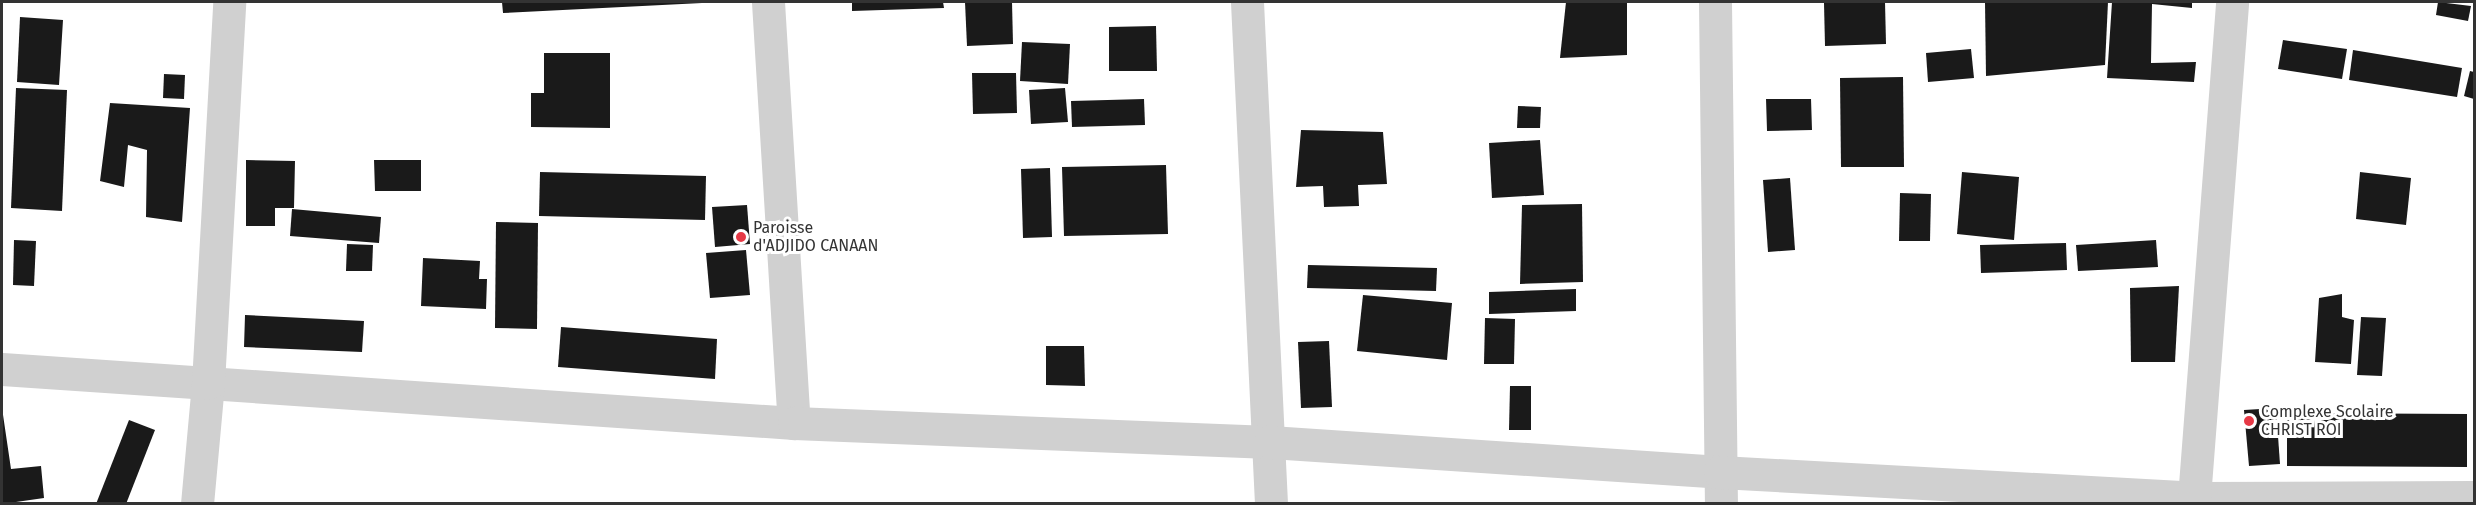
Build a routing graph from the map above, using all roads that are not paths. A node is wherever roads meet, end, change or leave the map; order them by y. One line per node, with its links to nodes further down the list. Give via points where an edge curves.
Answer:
1 (229, 2): 7 (street)
2 (768, 2): 8 (street)
3 (1247, 2): 9 (street)
4 (1715, 2): 10 (street)
5 (2232, 2): 12 (street)
6 (2, 369): 7 (street)
7 (208, 383): 8 (street); 13 (street)
8 (794, 423): 9 (street)
9 (1270, 442): 10 (street); 14 (street)
10 (1720, 488): 12 (street)
11 (2475, 497): 12 (street)
12 (2194, 498)
13 (197, 504)
14 (1271, 504)

